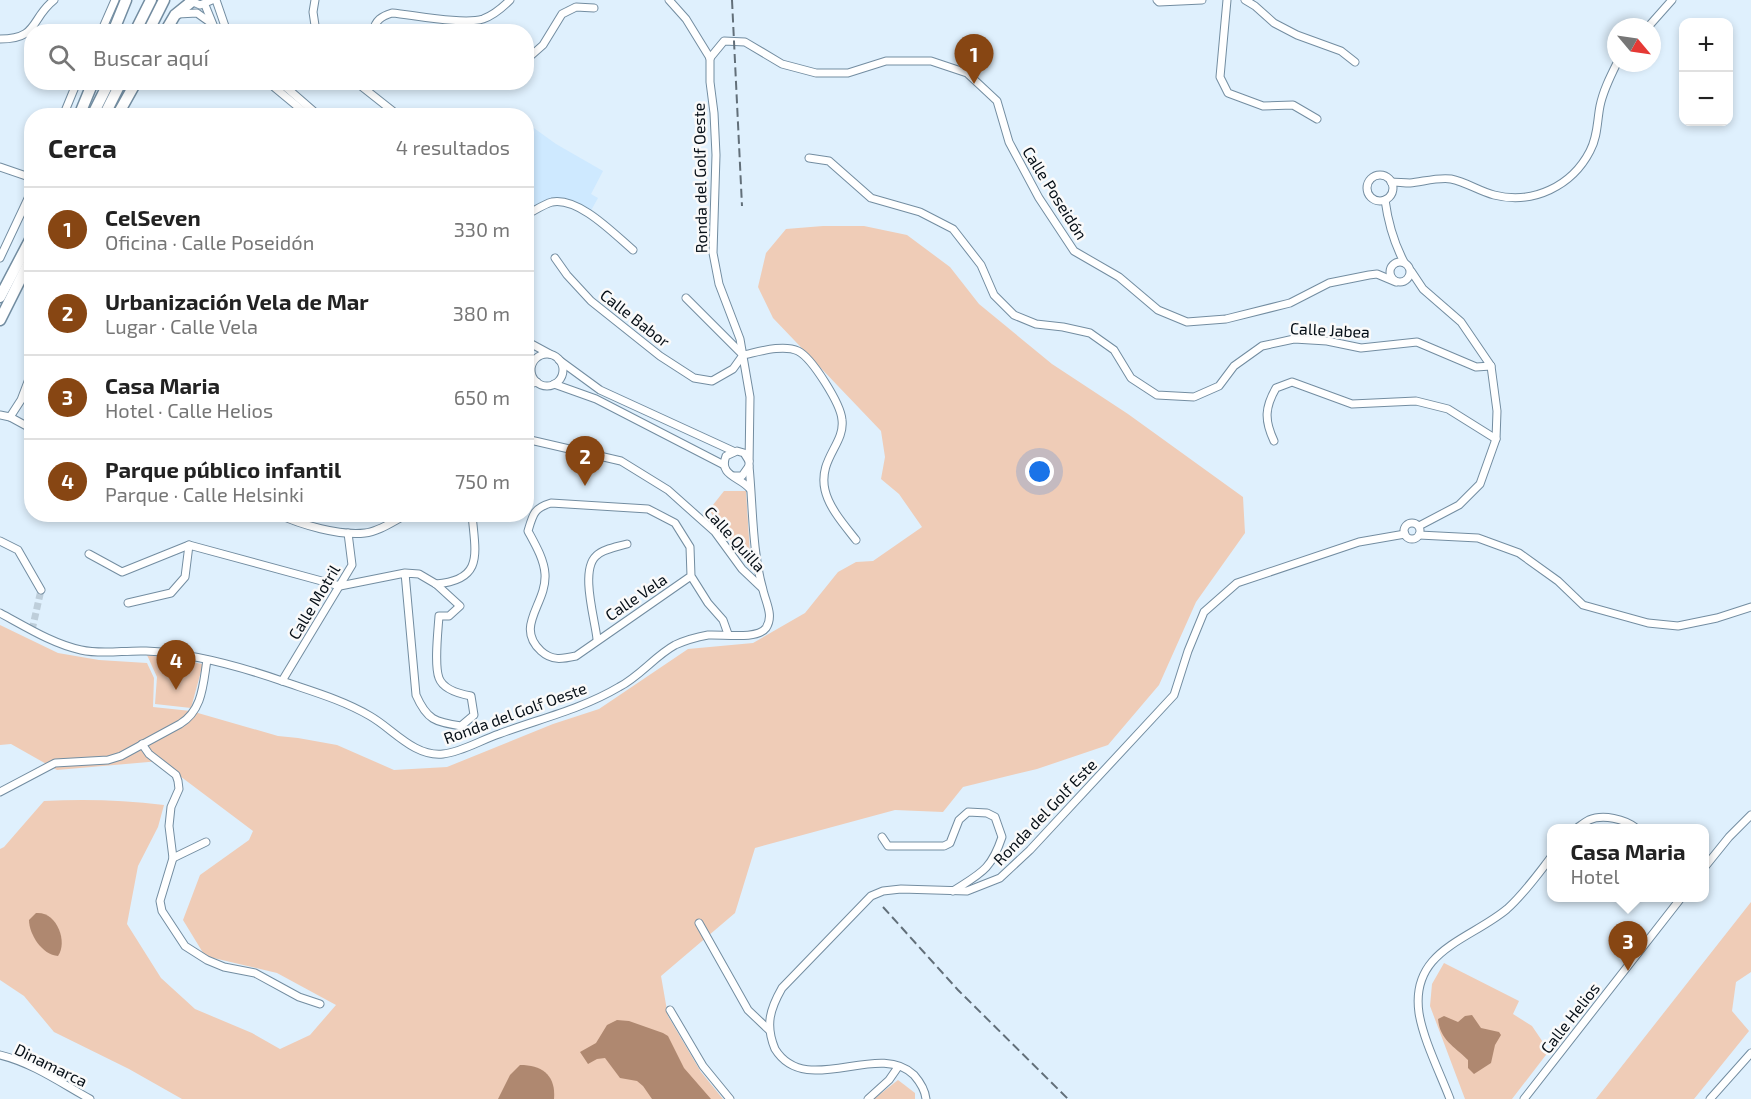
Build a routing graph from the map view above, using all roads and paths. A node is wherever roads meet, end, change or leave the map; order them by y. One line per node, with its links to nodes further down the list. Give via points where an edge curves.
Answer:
1 (54, 0): 20 (street)
2 (115, 0): 21 (street)
3 (126, 0): 22 (main road)
4 (151, 0): 23 (main road)
5 (164, 0): 24 (main road)
6 (315, 0): 27 (street)
7 (510, 0): 28 (street, via 482,20 392,13)
8 (669, 0): 32 (street)
9 (1156, 0): 10 (street)
10 (1202, 0)
11 (1227, 0): 51 (street, via 1220,77 1228,93 1263,106 1293,105)
12 (1245, 0): 33 (street, via 1274,23 1341,51)
13 (1672, 0): 18 (street)
14 (190, 1): 15 (street, via 195,5); 17 (main road)
15 (211, 2): 19 (street); 26 (street)
16 (594, 9): 31 (street, via 576,7 562,14)
17 (175, 15): 19 (street, via 197,13); 25 (main road)
18 (1656, 18)
19 (211, 23)
20 (35, 24)
21 (104, 24)
22 (116, 24)
23 (139, 24)
24 (152, 24)
25 (170, 24)
26 (222, 24)
27 (315, 24)
28 (375, 24)
29 (24, 35): 30 (street)
30 (0, 39)
31 (534, 53)
32 (710, 58): 70 (street, Calle Poseidón, via 723,41 744,42 782,64 816,73 848,73 886,61 931,61 967,73 997,101 1009,142 1074,251 1119,277 1158,310 1187,322 1226,319 1290,303 1329,283); 77 (street, Ronda del Golf Oeste, via 716,156 713,252 719,284)
33 (1355, 62)
34 (1613, 72): 56 (street, via 1592,148 1582,165 1555,188 1524,198 1496,195 1449,178)
35 (74, 90): 43 (street)
36 (90, 90): 44 (main road)
37 (105, 90): 45 (main road)
38 (117, 90): 46 (main road)
39 (132, 90): 47 (main road)
40 (278, 90): 48 (street)
41 (289, 90): 49 (street)
42 (366, 90): 50 (street)
43 (66, 108)
44 (82, 108)
45 (96, 108)
46 (108, 108)
47 (121, 108)
48 (299, 108)
49 (310, 108)
50 (389, 108)
51 (1317, 119)
52 (809, 158): 80 (street, Calle Jabea, via 829,161 871,198 920,212 953,229 981,265 994,295 1014,315 1036,324 1090,333 1114,350 1131,378 1157,395 1194,397 1219,386 1234,366 1262,346 1294,339 1360,348 1417,342 1476,367)
53 (0, 167): 54 (street)
54 (24, 175)
55 (1391, 182): 56 (street); 57 (street); 58 (street, via 1382,175 1370,180 1367,192 1371,199)
56 (1408, 183): 57 (street)
57 (1392, 192): 58 (street)
58 (1382, 201): 63 (street)
59 (24, 207): 64 (street)
60 (534, 211): 62 (street, via 553,202 572,203)
61 (24, 250): 73 (main road)
62 (633, 250)
63 (1398, 252): 66 (street); 67 (street)
64 (0, 258)
65 (555, 258): 77 (street, Calle Babor, via 591,301 694,378 712,381 733,369)
66 (1404, 262): 67 (street); 69 (street)
67 (1394, 265): 70 (street, Calle Poseidón); 71 (street, via 1390,275)
68 (24, 271): 75 (main road)
69 (1411, 271): 71 (street, via 1407,280); 72 (street)
70 (1377, 274): 71 (street)
71 (1398, 283): 72 (street)
72 (1423, 289): 80 (street, via 1461,322)
73 (0, 297)
74 (686, 298): 77 (street)
75 (0, 320)
76 (534, 345): 78 (street)
77 (743, 355): 87 (street, Ronda del Golf Oeste, via 750,397); 105 (street, via 774,349 797,351 810,362 835,399 842,421 825,463 825,492)
78 (557, 358): 79 (street, via 545,354); 82 (street, via 562,373); 91 (street, via 600,390)
79 (534, 361)
80 (1491, 366): 88 (street)
81 (534, 380): 82 (street)
82 (554, 384): 93 (street, via 596,399)
83 (24, 392): 85 (street)
84 (0, 415): 85 (street)
85 (10, 417): 86 (street)
86 (24, 425)
87 (750, 437): 91 (street); 92 (street, Ronda del Golf Oeste)
88 (1496, 439): 90 (street, via 1448,409 1416,401 1352,404 1292,382 1276,388 1267,404 1268,429); 101 (street, via 1480,484 1459,505)
89 (534, 440): 114 (street, Calle Quilla, via 621,461 668,490 715,532 742,569)
90 (1274, 441)
91 (737, 451): 92 (street, via 747,455); 93 (street, via 726,456)
92 (750, 464): 94 (street, via 742,476); 95 (street, Ronda del Golf Oeste)
93 (724, 465): 94 (street)
94 (734, 476): 95 (street)
95 (752, 491): 114 (street, Ronda del Golf Oeste)
96 (534, 513): 111 (street, Calle Vela, via 551,503 648,509 675,523 690,547)
97 (296, 522): 102 (street)
98 (391, 522): 102 (street, via 367,533)
99 (473, 522): 112 (street, via 474,564 464,577)
100 (531, 522): 120 (street, Calle Vela, via 528,531 545,573 544,592 530,623 535,646 547,657 561,659 576,656)
101 (1419, 526): 103 (street, via 1407,524); 104 (street)
102 (348, 533): 113 (street, Calle Motril, via 352,565)
103 (1405, 534): 104 (street, via 1411,539); 133 (street, Ronda del Golf Este, via 1359,542 1237,583 1204,612 1174,695 1000,878 967,891)
104 (1419, 535): 117 (street, via 1478,538 1520,553 1583,605 1648,623 1678,626)
105 (856, 540)
106 (0, 541): 115 (street, via 18,550)
107 (627, 544): 120 (street, Calle Vela, via 596,556 590,565 587,576)
108 (189, 545): 109 (street, via 122,572); 113 (street); 116 (street, via 185,577 171,593)
109 (89, 554)
110 (405, 573): 112 (street, via 419,574); 112 (street, via 416,695 423,712 437,722 461,726 474,715 471,696 446,687 439,678 437,647 439,616 449,616 460,606); 113 (street)
111 (690, 576): 119 (street, Calle Vela, via 723,620); 120 (street, Calle Vela)
112 (436, 584)
113 (340, 586): 122 (street, Calle Motril)
114 (762, 588): 119 (street, Ronda del Golf Oeste, via 770,614 766,627 752,636)
115 (41, 590)
116 (128, 603)
117 (1751, 607)
118 (0, 614): 121 (street, Ronda del Golf Oeste, via 79,650 160,652)
119 (728, 634): 122 (street, Ronda del Golf Oeste, via 700,637 674,646 621,687 584,705 442,754 415,748 370,716)
120 (597, 639)
121 (207, 660): 122 (street, Ronda del Golf Oeste); 123 (street, via 194,713)
122 (282, 681)
123 (142, 744): 124 (street, via 108,760 55,763); 130 (street, via 178,781 169,826)
124 (0, 792)
125 (1751, 815): 132 (street)
126 (1582, 824): 127 (street, via 1607,817)
127 (1631, 824)
128 (882, 837): 133 (street, via 888,846 944,846 950,843 958,820 968,812 995,817 1002,837 992,862 984,872)
129 (206, 842): 130 (street)
130 (173, 858): 136 (street, via 160,901 162,911 185,946 207,960 255,973)
131 (1547, 861): 148 (street, via 1506,910 1448,946 1431,962 1420,985 1421,1023)
132 (1709, 862)
133 (953, 891): 138 (street, Ronda del Golf Este, via 901,889 871,896 782,988 772,1005)
134 (1677, 902): 149 (street, Calle Helios)
135 (699, 923): 138 (street, via 748,1010)
136 (320, 1004)
137 (670, 1010): 145 (street, via 703,1066)
138 (769, 1030): 143 (street, via 783,1064)
139 (1751, 1053): 150 (street)
140 (0, 1055): 144 (street, Dinamarca, via 16,1059)
141 (898, 1067): 142 (street, via 872,1068); 146 (street); 147 (street, via 920,1082)
142 (850, 1075)
143 (807, 1078)
144 (90, 1099)
145 (730, 1099)
146 (868, 1099)
147 (926, 1099)
148 (1450, 1099)
149 (1524, 1099)
150 (1710, 1099)

